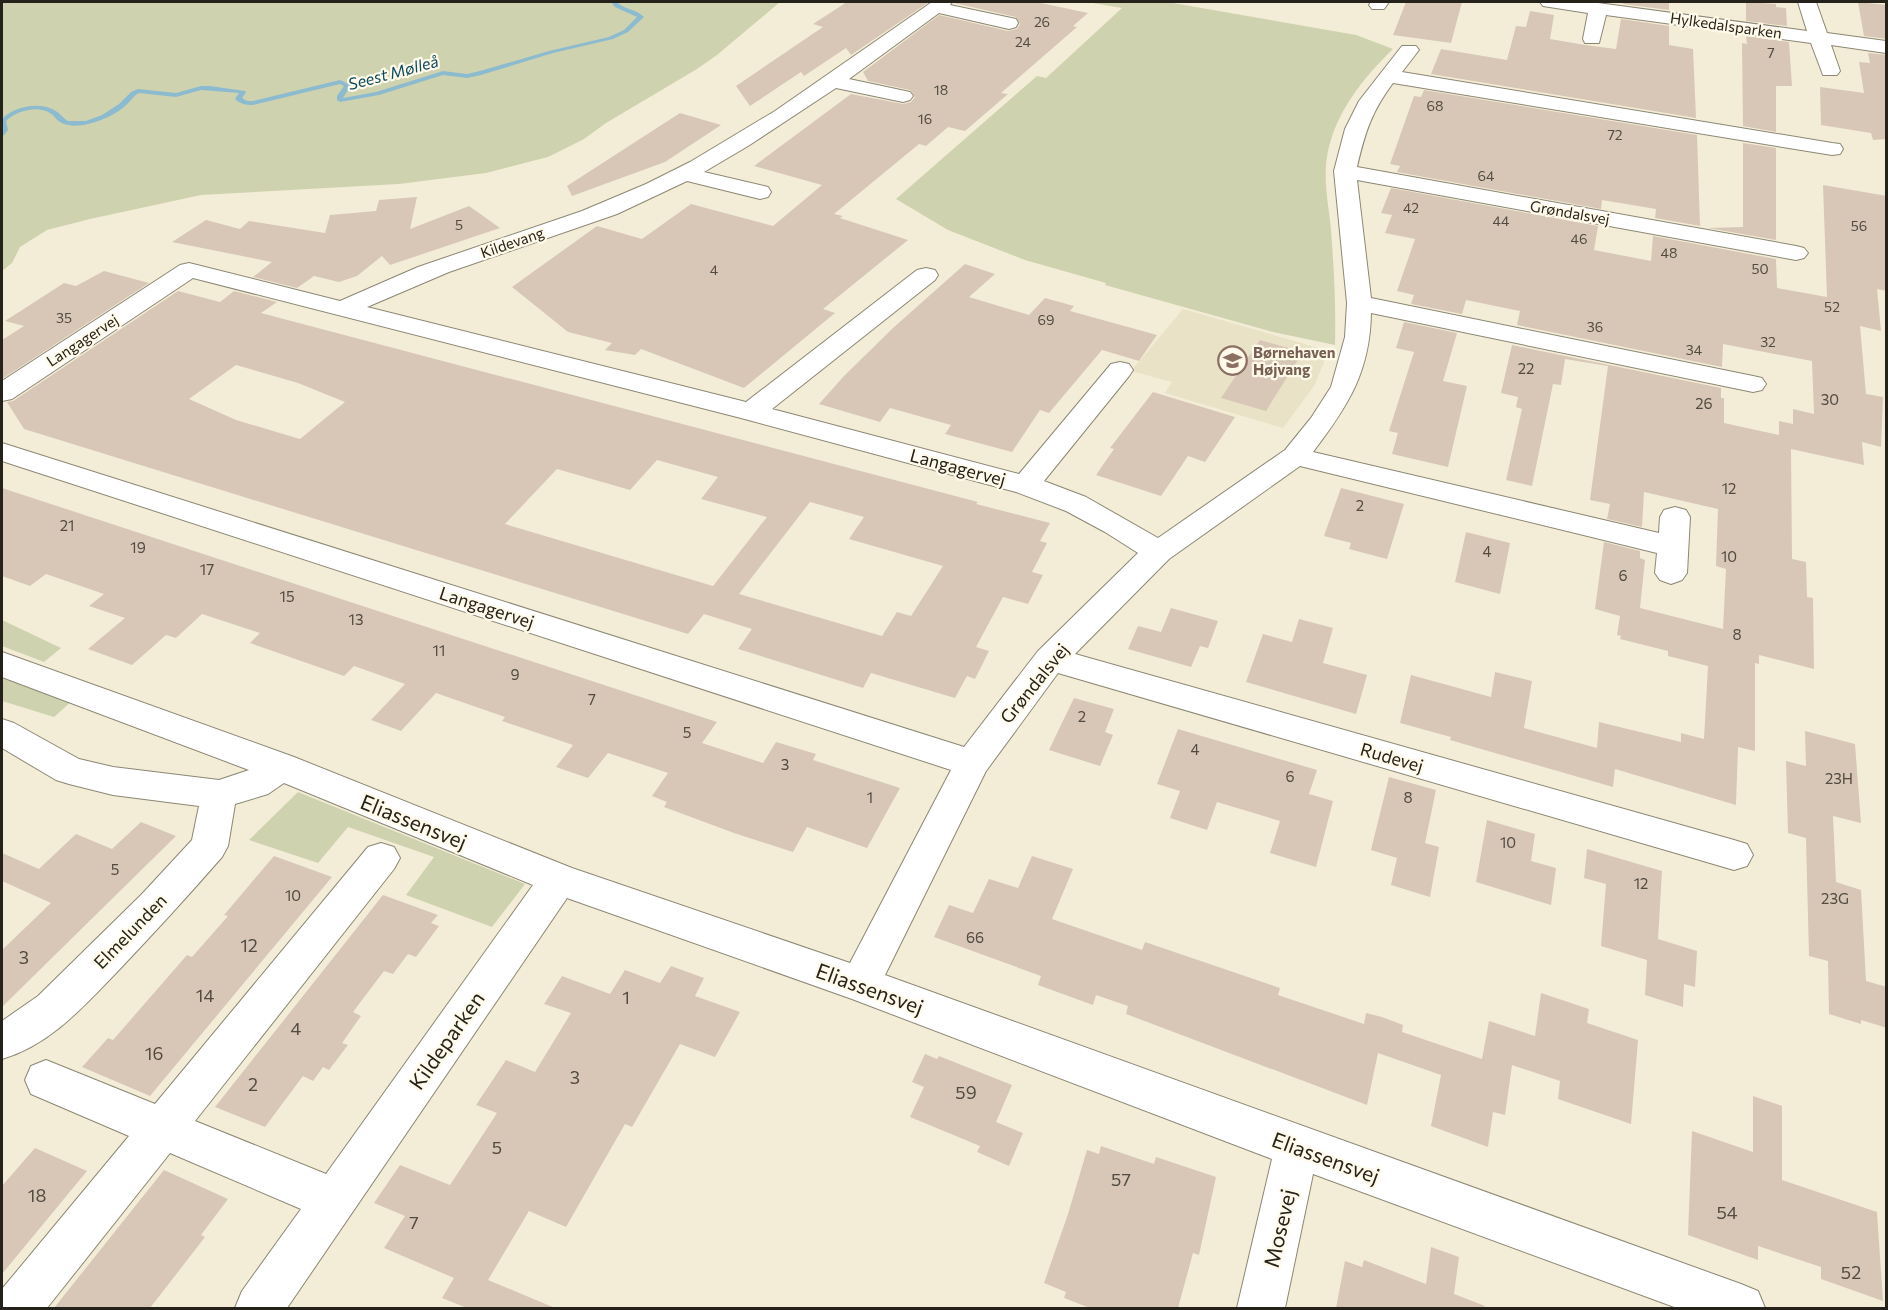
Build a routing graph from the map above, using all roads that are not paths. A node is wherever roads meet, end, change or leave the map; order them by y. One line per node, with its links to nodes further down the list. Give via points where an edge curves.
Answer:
1 (1549, 2): 4 (street, Hylkedalsparken)
2 (1807, 2): 6 (street)
3 (939, 4): 5 (street, Kildevang); 12 (street, Kildevang)
4 (1586, 5): 6 (street, Hylkedalsparken); 7 (street)
5 (1009, 23)
6 (1819, 37): 8 (street, Hylkedalsparken); 10 (street)
7 (1592, 39)
8 (1887, 46)
9 (1408, 50): 11 (street, Grøndalsvej)
10 (1830, 71)
11 (1387, 76): 14 (street); 15 (street, Grøndalsvej, via 1355,129)
12 (834, 81): 13 (street); 16 (street, Kildevang)
13 (903, 96)
14 (1832, 149)
15 (1345, 171): 18 (street, Grøndalsvej); 20 (street, Grøndalsvej)
16 (682, 173): 17 (street); 21 (street, Kildevang, via 609,209 452,263)
17 (760, 192)
18 (1796, 253)
19 (926, 274): 25 (street)
20 (1359, 303): 23 (street); 27 (street, Grøndalsvej, via 1358,337 1344,387)
21 (342, 309): 24 (street, Langagervej, via 189,270); 25 (street, Langagervej)
22 (1120, 370): 28 (street, Langagervej)
23 (1753, 383)
24 (2, 393)
25 (751, 412): 28 (street, Langagervej)
26 (2, 452): 34 (street, Langagervej)
27 (1294, 456): 29 (street); 30 (street, Grøndalsvej)
28 (1026, 485): 30 (street, Langagervej, via 1076,504)
29 (1673, 546)
30 (1158, 552): 31 (street, Grøndalsvej)
31 (1050, 659): 34 (street, Grøndalsvej); 37 (street, Rudevej)
32 (2, 664): 35 (street, Eliassensvej)
33 (2, 732): 36 (street, via 69,770 113,781)
34 (972, 763): 40 (street, Grøndalsvej)
35 (281, 767): 36 (street, via 255,784); 39 (street, Eliassensvej)
36 (219, 794): 41 (street, Elmelunden, via 209,846 156,906 52,1009 16,1035)
37 (1734, 855)
38 (381, 858): 43 (street)
39 (559, 879): 40 (street, Eliassensvej); 45 (street, Kildeparken)
40 (860, 984): 44 (street, Eliassensvej)
41 (2, 1040)
42 (46, 1080): 43 (street)
43 (163, 1129): 45 (street); 46 (street)
44 (1298, 1147): 48 (street, Mosevej); 49 (street, Eliassensvej)
45 (334, 1200): 47 (street, Kildeparken)
46 (18, 1308)
47 (259, 1308)
48 (1261, 1308)
49 (1741, 1308)

